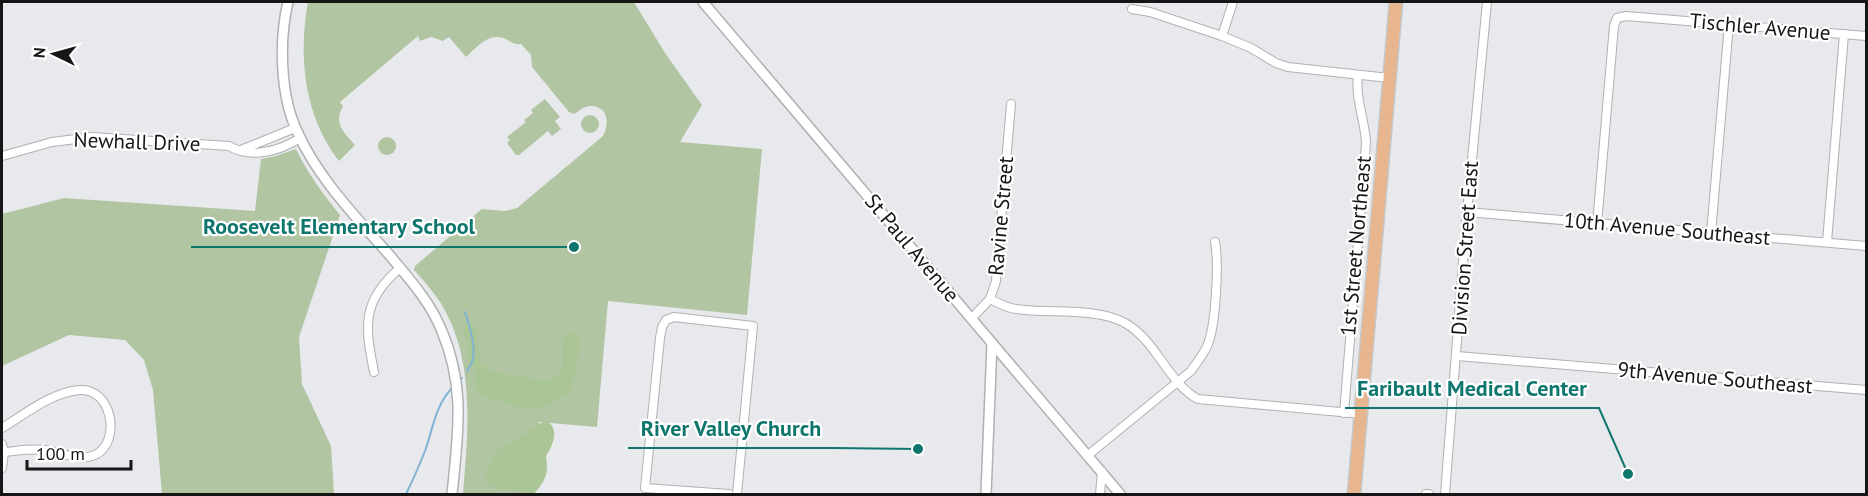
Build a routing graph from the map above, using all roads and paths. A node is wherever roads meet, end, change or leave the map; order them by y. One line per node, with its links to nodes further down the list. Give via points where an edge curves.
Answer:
1 (288, 2): 14 (street, via 282,63)
2 (703, 2): 26 (street, St Paul Avenue)
3 (1233, 2): 9 (street)
4 (1396, 2): 12 (main road, 1st Street Northeast)
5 (1487, 2): 18 (street, Division Street East)
6 (1132, 9): 9 (street)
7 (1729, 24): 8 (street, Tischler Avenue); 19 (street, Tischler Avenue, via 1617,18); 20 (street)
8 (1844, 34): 10 (street, Tischler Avenue); 22 (street)
9 (1222, 36): 11 (street, via 1288,68)
10 (1866, 36)
11 (1358, 75): 12 (street); 32 (street, via 1358,101 1366,143)
12 (1389, 78): 33 (main road, 1st Street Northeast)
13 (1011, 104): 25 (street, Ravine Street, via 996,281)
14 (295, 128): 15 (street); 16 (street)
15 (300, 138): 16 (street, Newhall Drive, via 274,150); 24 (street, via 331,186)
16 (238, 152): 17 (street, Newhall Drive, via 229,146 92,137 52,142)
17 (2, 156)
18 (1467, 212): 19 (street, 10th Avenue Southeast); 28 (street, Division Street East)
19 (1597, 224): 20 (street, 10th Avenue Southeast)
20 (1711, 233): 22 (street, 10th Avenue Southeast)
21 (1215, 242): 30 (street, via 1208,345 1191,371)
22 (1827, 242): 23 (street, 10th Avenue Southeast)
23 (1866, 246)
24 (400, 268): 29 (street, via 381,286 369,310 368,340); 39 (street, via 431,308 455,372 459,417)
25 (990, 299): 26 (street, Ravine Street); 30 (street, via 1014,309 1112,317 1137,332)
26 (971, 319): 27 (street, St Paul Avenue)
27 (992, 344): 36 (street, St Paul Avenue); 42 (street)
28 (1457, 356): 31 (street, 9th Avenue Southeast); 46 (street, Division Street East)
29 (374, 372)
30 (1178, 381): 32 (street, via 1186,392 1205,401); 36 (street)
31 (1866, 390)
32 (1344, 413): 33 (street)
33 (1362, 414): 45 (main road, 1st Street Northeast)
34 (2, 428): 35 (street, via 48,401 80,390 100,397 110,419 107,443 95,455 78,457)
35 (3, 448): 37 (street)
36 (1088, 456): 38 (street, St Paul Avenue)
37 (2, 468)
38 (1102, 472): 43 (street); 44 (street, St Paul Avenue)
39 (452, 495)
40 (729, 495): 41 (street, via 645,488 660,338 666,320 753,326)
41 (737, 495)
42 (986, 495)
43 (1100, 495)
44 (1120, 495)
45 (1354, 495)
46 (1445, 495)

